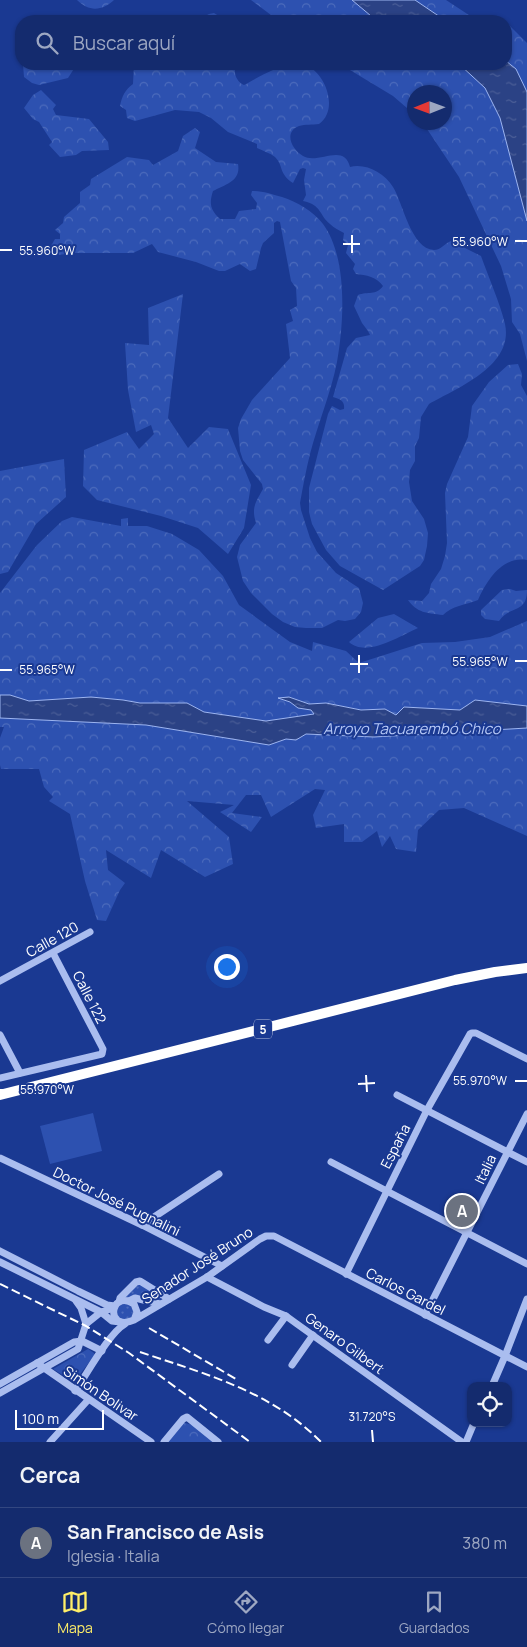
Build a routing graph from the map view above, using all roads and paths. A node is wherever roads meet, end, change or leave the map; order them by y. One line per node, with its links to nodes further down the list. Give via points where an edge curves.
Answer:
1 (90, 932): 2 (street, Calle 120)
2 (53, 953): 4 (street, Calle 120); 7 (street, Calle 122, via 103,1049 102,1054)
3 (527, 968): 9 (highway, 5, via 454,980)
4 (0, 981)
5 (0, 1035): 7 (street)
6 (527, 1059): 11 (street, España, via 472,1032)
7 (20, 1073): 8 (street)
8 (0, 1078)
9 (0, 1095)
10 (397, 1095): 11 (street)
11 (427, 1110): 13 (street); 18 (street, España)
12 (527, 1114): 13 (street, Italia)
13 (508, 1152): 16 (street); 20 (street, Italia)
14 (0, 1158): 19 (street, Doctor José Pugnalini)
15 (331, 1162): 18 (street)
16 (527, 1162)
17 (219, 1174): 19 (street)
18 (386, 1191): 20 (street); 28 (street, España)
19 (142, 1225): 26 (street, Doctor José Pugnalini)
20 (467, 1234): 25 (street); 37 (street, Italia)
21 (274, 1236): 26 (street, Senador José Bruno, via 260,1239); 28 (street, Carlos Gardel)
22 (0, 1251): 24 (street)
23 (0, 1262): 27 (street)
24 (25, 1263): 27 (street); 35 (street, via 107,1305)
25 (527, 1264)
26 (222, 1266): 29 (street, Senador José Bruno)
27 (21, 1272): 30 (street)
28 (346, 1274): 37 (street, Carlos Gardel)
29 (207, 1277): 31 (street, Senador José Bruno); 38 (street, Genaro Gilbert)
30 (74, 1299): 36 (street); 41 (street)
31 (169, 1299): 34 (street, Senador José Bruno); 35 (street, via 140,1281)
32 (527, 1299): 46 (street)
33 (129, 1301): 34 (street, via 136,1298); 35 (street); 39 (street, via 137,1309)
34 (160, 1304): 39 (street, Senador José Bruno)
35 (116, 1305): 36 (street); 40 (street, via 114,1314)
36 (101, 1312): 40 (street, via 112,1321); 41 (street)
37 (425, 1315): 46 (street, Carlos Gardel)
38 (286, 1316): 42 (street, Genaro Gilbert); 43 (street)
39 (134, 1320): 40 (street)
40 (123, 1323): 45 (street)
41 (86, 1324): 44 (street)
42 (313, 1335): 48 (street); 61 (street, Genaro Gilbert)
43 (268, 1340)
44 (82, 1341): 45 (street); 47 (street, via 74,1342); 50 (street, via 78,1349)
45 (102, 1351): 53 (street)
46 (506, 1356): 49 (street, Carlos Gardel); 51 (street)
47 (37, 1363): 50 (street, Simón Bolivar); 52 (street)
48 (292, 1365)
49 (527, 1367)
50 (44, 1368): 53 (street, Simón Bolivar); 54 (street)
51 (494, 1382)
52 (0, 1384)
53 (76, 1391): 55 (street, Simón Bolivar)
54 (0, 1392)
55 (88, 1400): 57 (street); 58 (street, Simón Bolivar)
56 (472, 1427): 61 (street)
57 (50, 1442)
58 (152, 1442)
59 (164, 1442): 60 (street, via 186,1417)
60 (218, 1442)
61 (464, 1442)

